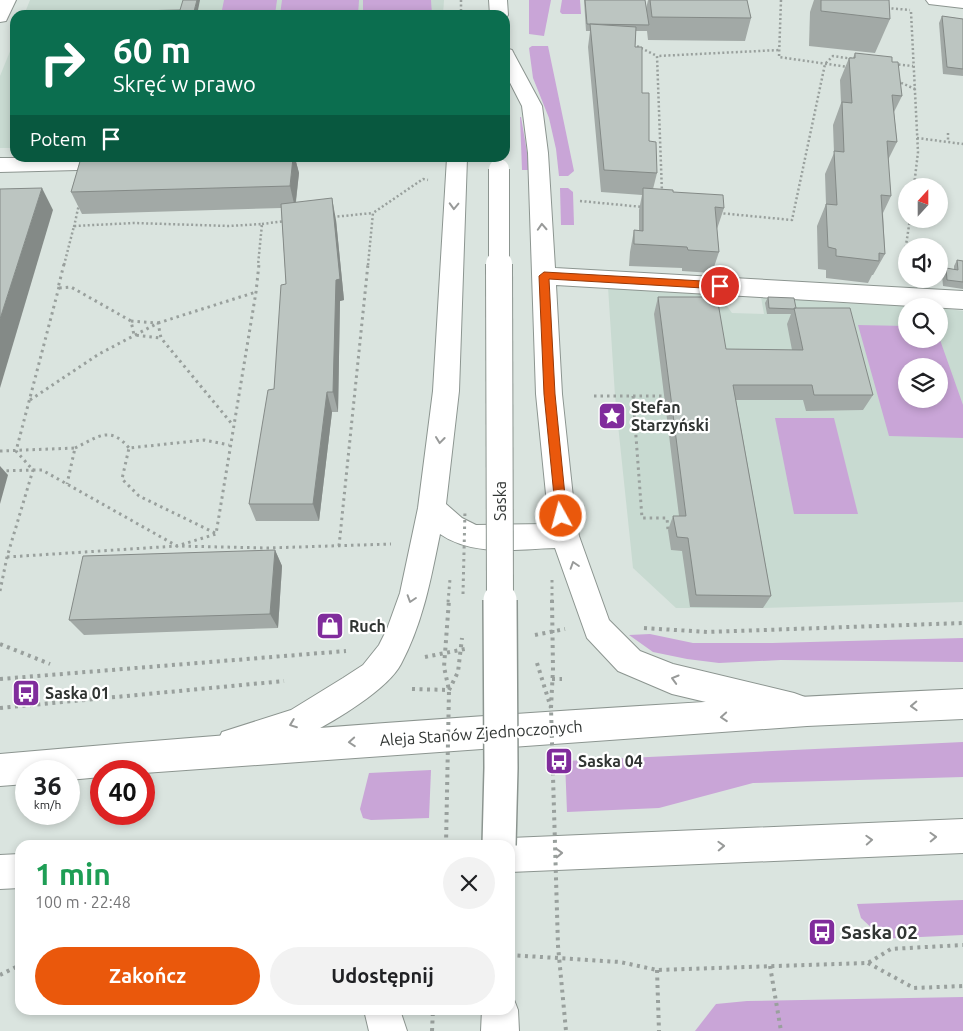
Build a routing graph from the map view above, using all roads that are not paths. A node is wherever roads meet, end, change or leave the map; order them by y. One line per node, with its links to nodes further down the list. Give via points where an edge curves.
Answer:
1 (7, 0): 4 (street)
2 (935, 0): 3 (street)
3 (963, 3)
4 (0, 16)
5 (510, 64): 10 (street, one-way to 5, via 540,182 532,106)
6 (90, 162): 9 (street)
7 (457, 162): 12 (street, one-way to 12, via 446,391)
8 (499, 163): 19 (street, Saska, bridge)
9 (0, 165)
10 (544, 276): 11 (street); 13 (street, via 550,404)
11 (963, 300)
12 (432, 508): 13 (street, via 452,528 476,538); 16 (street, one-way to 16, via 414,593 401,631 390,655 374,675 298,722)
13 (565, 536): 15 (street, one-way to 13, via 672,679 629,661 598,628)
14 (963, 704): 15 (street, Aleja Stanów Zjednoczonych, one-way to 15)
15 (808, 711): 16 (street, Aleja Stanów Zjednoczonych, one-way to 16)
16 (206, 752): 17 (street, Aleja Stanów Zjednoczonych)
17 (0, 770)
18 (963, 836): 20 (street, one-way to 18)
19 (499, 840)
20 (515, 855)
21 (15, 871): 22 (street)
22 (0, 872)
23 (383, 1015): 25 (street)
24 (500, 1015): 26 (street)
25 (388, 1031)
26 (500, 1031)

